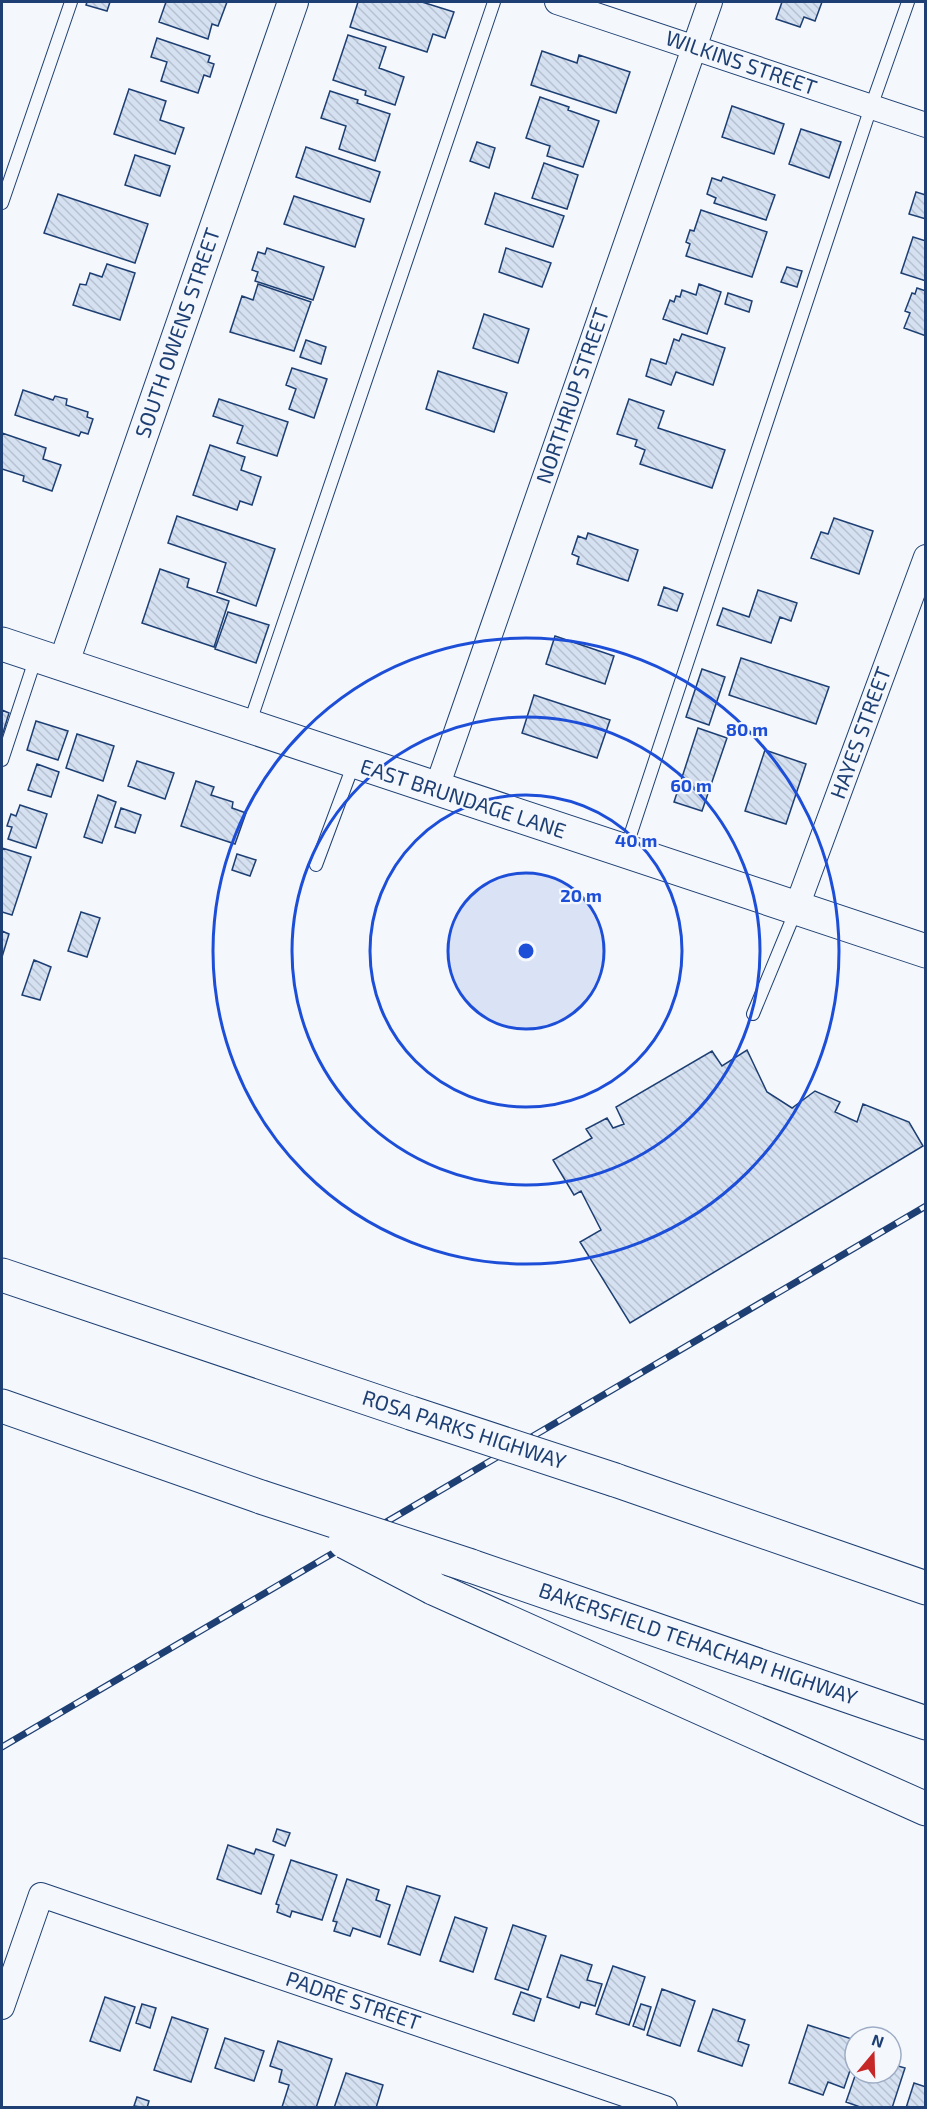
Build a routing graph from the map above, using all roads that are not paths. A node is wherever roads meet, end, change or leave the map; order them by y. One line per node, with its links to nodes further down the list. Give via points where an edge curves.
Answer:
1 (71, 2): 10 (lane)
2 (293, 2): 13 (street, SOUTH OWENS STREET)
3 (494, 2): 14 (lane)
4 (557, 2): 7 (street, WILKINS STREET)
5 (710, 2): 7 (street, NORTHRUP STREET)
6 (908, 2): 8 (lane)
7 (694, 47): 8 (street, WILKINS STREET); 17 (street, NORTHRUP STREET)
8 (871, 107): 9 (street, WILKINS STREET); 18 (lane)
9 (926, 125)
10 (2, 203)
11 (926, 557): 20 (street, HAYES STREET)
12 (2, 644): 13 (main road, EAST BRUNDAGE LANE)
13 (50, 660): 14 (main road, EAST BRUNDAGE LANE); 15 (lane)
14 (248, 727): 16 (main road, EAST BRUNDAGE LANE)
15 (2, 760)
16 (354, 763): 17 (main road, EAST BRUNDAGE LANE); 19 (lane)
17 (436, 790): 18 (main road, EAST BRUNDAGE LANE)
18 (625, 852): 20 (main road, EAST BRUNDAGE LANE)
19 (316, 865)
20 (796, 909): 21 (main road, EAST BRUNDAGE LANE); 22 (lane)
21 (926, 951)
22 (753, 1014)
23 (2, 1275): 26 (main road, ROSA PARKS HIGHWAY, bridge)
24 (2, 1406): 25 (main road)
25 (261, 1497): 27 (main road, BAKERSFIELD TEHACHAPI HIGHWAY, bridge); 28 (main road, bridge, via 433,1588)
26 (926, 1588)
27 (926, 1723)
28 (926, 1809)
29 (2, 2007): 30 (street, PADRE STREET, via 41,1895)
30 (665, 2108)

